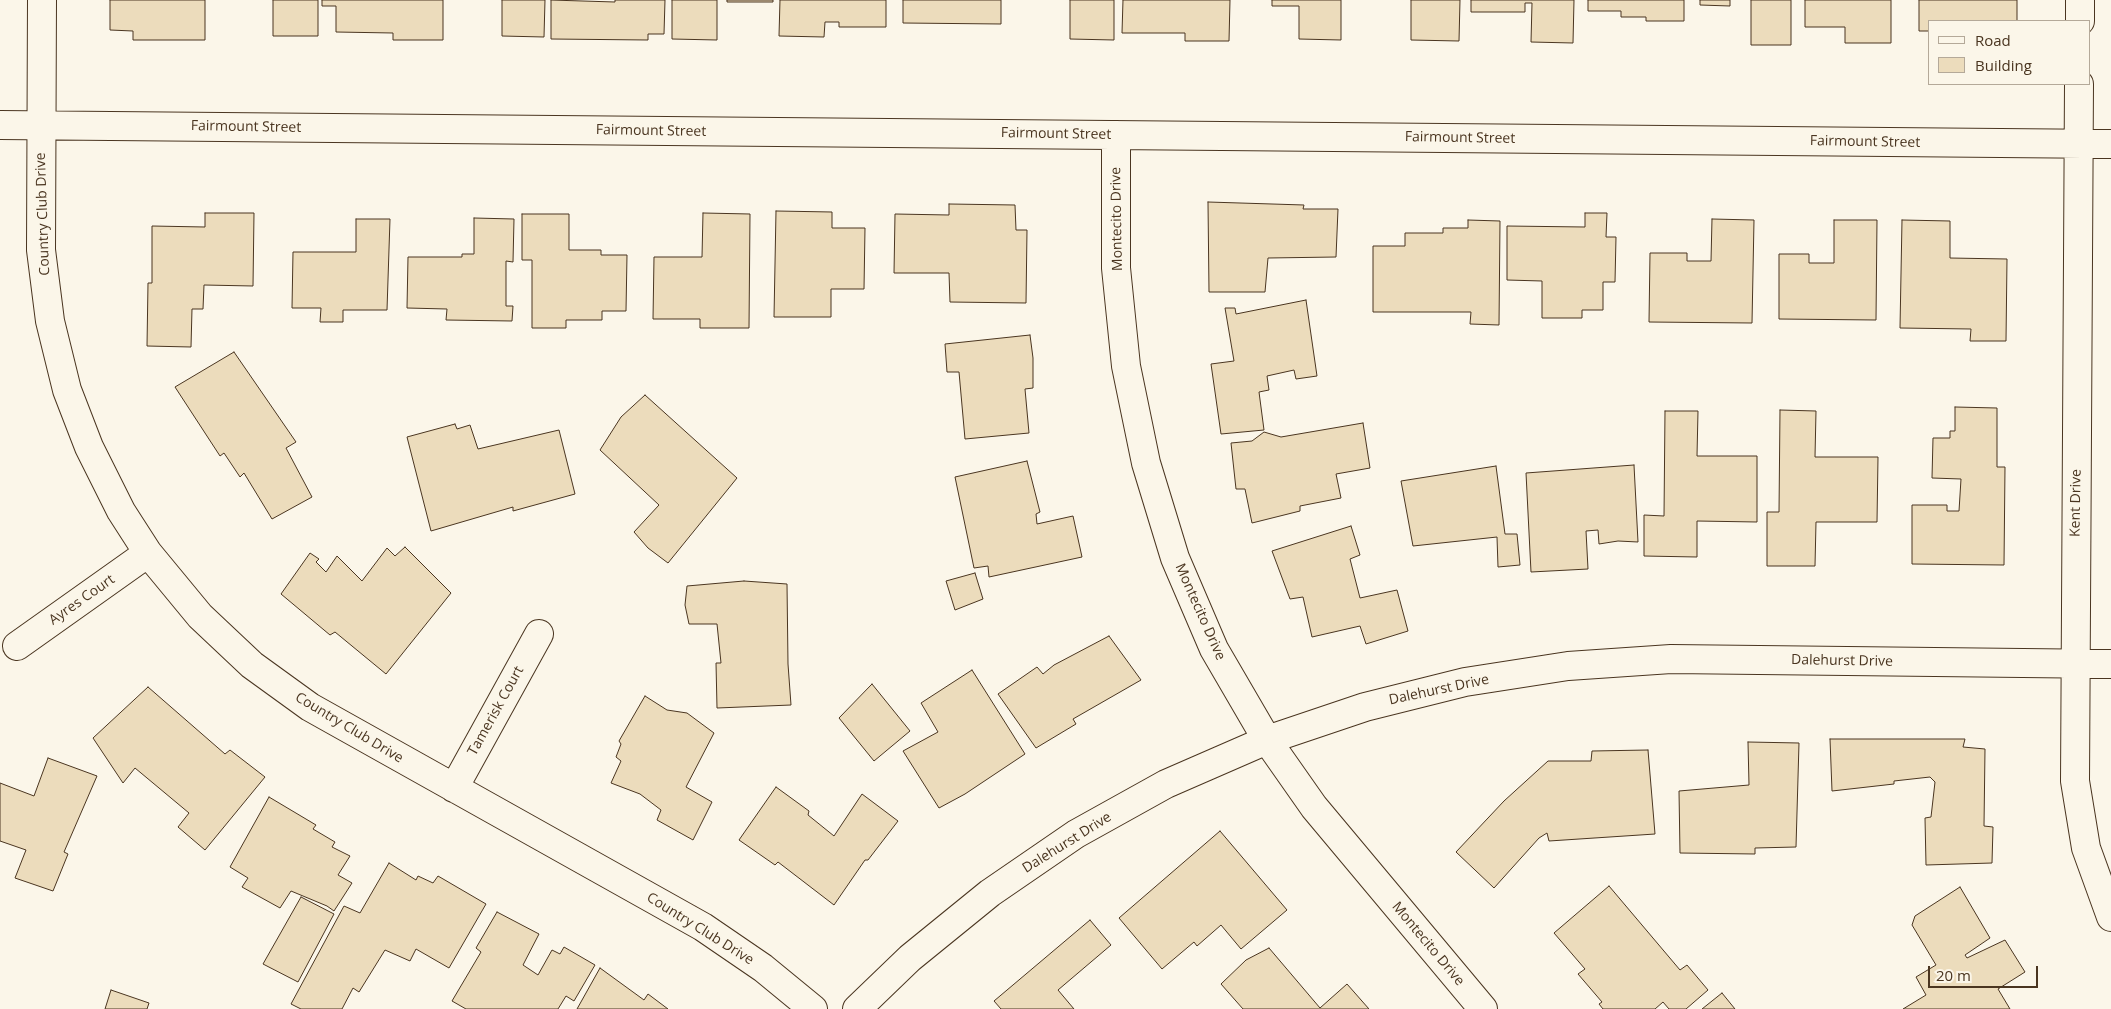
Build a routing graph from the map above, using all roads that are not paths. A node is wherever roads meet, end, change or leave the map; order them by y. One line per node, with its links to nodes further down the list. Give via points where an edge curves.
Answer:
1 (42, 0): 6 (street, Country Club Drive)
2 (2080, 0): 3 (street)
3 (2080, 20)
4 (2079, 85): 8 (street, Kent Drive)
5 (0, 125): 6 (street, Fairmount Street)
6 (41, 125): 7 (street, Fairmount Street); 10 (street, Country Club Drive, via 42,250 50,321 67,390 89,447 121,511)
7 (1116, 135): 8 (street, Fairmount Street); 15 (street, Montecito Drive, via 1117,278 1126,366 1146,464 1175,558 1210,640)
8 (2079, 144): 9 (street, Fairmount Street); 13 (street, Kent Drive)
9 (2111, 144)
10 (148, 553): 12 (street, Ayres Court); 16 (street, Country Club Drive, via 200,616 252,665 310,707)
11 (539, 634): 16 (street, Tamerisk Court)
12 (17, 646)
13 (2074, 663): 14 (street, Dalehurst Drive); 15 (street, Dalehurst Drive, via 1671,660 1568,666 1465,682 1364,707); 17 (street, Kent Drive, via 2075,781 2086,848)
14 (2111, 664)
15 (1267, 740): 19 (street, Dalehurst Drive, via 1166,784 1076,834 990,893 910,958); 20 (street, Montecito Drive, via 1314,807)
16 (454, 788): 18 (street, Country Club Drive, via 703,927 763,968)
17 (2111, 917)
18 (813, 1009)
19 (857, 1009)
20 (1483, 1009)

